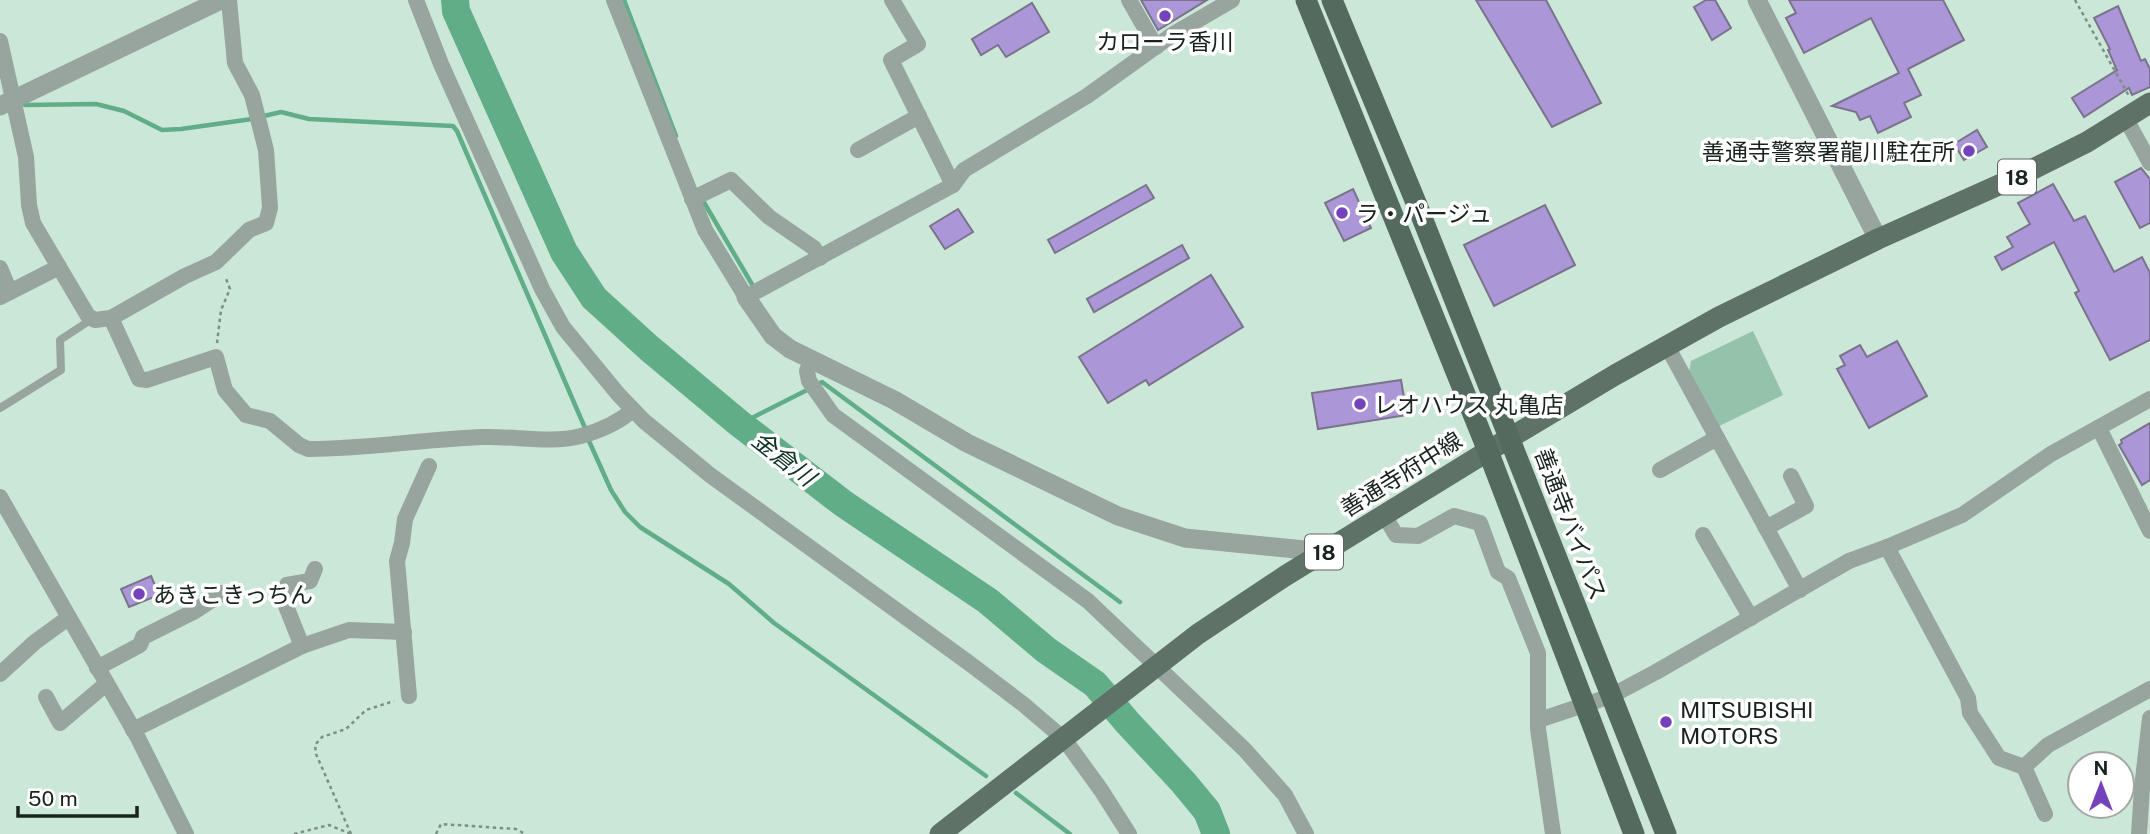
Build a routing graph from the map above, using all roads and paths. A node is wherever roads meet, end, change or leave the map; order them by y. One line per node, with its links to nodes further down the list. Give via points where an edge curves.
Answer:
1 (221, 0): 14 (street)
2 (229, 0): 23 (street, via 235,63 252,94 266,150 270,208 266,223 249,230)
3 (416, 0): 35 (street, via 542,289 563,327)
4 (614, 0): 20 (street)
5 (892, 0): 16 (street, via 918,44 891,60)
6 (1129, 0): 13 (street)
7 (1231, 0): 13 (street)
8 (1306, 0): 39 (highway)
9 (1332, 0): 37 (highway, 善通寺バイパス)
10 (1757, 0): 21 (street)
11 (2074, 0): 15 (path)
12 (0, 41): 14 (street)
13 (1156, 47): 19 (street, via 1087,96 964,170)
14 (6, 103): 24 (street, via 26,157 33,223)
15 (2138, 111): 18 (street); 21 (main road, 善通寺府中線 / 18, via 2019,176)
16 (919, 116): 17 (street); 19 (street)
17 (858, 150)
18 (2150, 163)
19 (953, 185): 22 (street)
20 (697, 197): 22 (street, via 731,180 769,217 814,248); 27 (street, via 705,230)
21 (1878, 239): 30 (main road, 善通寺府中線 / 18)
22 (820, 258): 27 (street)
23 (218, 259): 29 (street); 31 (path, via 230,289 221,310)
24 (59, 267): 26 (street); 28 (street)
25 (0, 268): 26 (street)
26 (5, 294)
27 (746, 298): 32 (street, via 773,337)
28 (92, 318): 29 (street); 34 (lane, via 60,340 61,370)
29 (111, 318): 31 (street, via 139,379)
30 (1667, 346): 37 (main road, 善通寺府中線 / 18); 38 (street)
31 (216, 357): 35 (street, via 225,390 246,415 270,421 307,449 462,438 579,436)
32 (811, 360): 49 (street, via 894,400 979,450 1118,516 1185,538); 58 (street, via 807,371 812,385 832,415 1088,601)
33 (2150, 399): 36 (street)
34 (0, 408)
35 (633, 410): 69 (street, via 710,475)
36 (2099, 428): 46 (street); 48 (street, via 2051,454 1962,515)
37 (1510, 438): 39 (main road, 善通寺府中線 / 18); 64 (highway, 善通寺バイパス)
38 (1717, 438): 41 (street); 45 (street)
39 (1488, 451): 44 (main road, 善通寺府中線 / 18); 65 (highway)
40 (429, 466): 55 (street, via 405,519 397,561)
41 (1660, 470)
42 (1791, 477): 45 (street, via 1806,506)
43 (0, 498): 53 (street)
44 (1384, 515): 49 (main road, 善通寺府中線 / 18); 67 (street, via 1396,535 1418,536 1454,516 1480,523 1498,572 1508,578 1538,653)
45 (1766, 528): 51 (street)
46 (2150, 531)
47 (1703, 535): 54 (street)
48 (1887, 547): 51 (street, via 1849,561); 70 (street, via 1968,698 1970,713 1999,758)
49 (1325, 552): 58 (main road, 善通寺府中線 / 18, via 1244,602)
50 (315, 569): 56 (street, via 310,581 287,585 282,597)
51 (1800, 590): 54 (street)
52 (222, 593): 57 (street)
53 (68, 618): 57 (street); 59 (street)
54 (1751, 618): 64 (street)
55 (404, 632): 56 (street, via 349,630); 63 (street)
56 (302, 646): 68 (street)
57 (97, 668): 60 (street)
58 (1150, 672): 69 (main road, 善通寺府中線 / 18); 79 (street, via 1245,750 1285,795)
59 (0, 674)
60 (106, 684): 62 (street, via 60,723); 68 (street)
61 (2150, 689): 70 (street, via 2048,745)
62 (46, 696)
63 (409, 696): 74 (path, via 366,710 346,729 322,737 315,746)
64 (1611, 696): 65 (street); 82 (highway, 善通寺バイパス)
65 (1586, 705): 67 (street); 81 (highway)
66 (2150, 718): 83 (street)
67 (1539, 720): 80 (street)
68 (133, 730): 72 (street)
69 (1069, 735): 77 (main road, 善通寺府中線 / 18); 78 (street)
70 (2024, 767): 71 (street)
71 (2045, 814)
72 (186, 834)
73 (294, 834): 74 (path, via 329,825)
74 (351, 834)
75 (436, 834): 76 (path, via 441,824)
76 (525, 834)
77 (940, 834)
78 (1129, 834)
79 (1306, 834)
80 (1553, 834)
81 (1634, 834)
82 (1666, 834)
83 (2139, 834)

